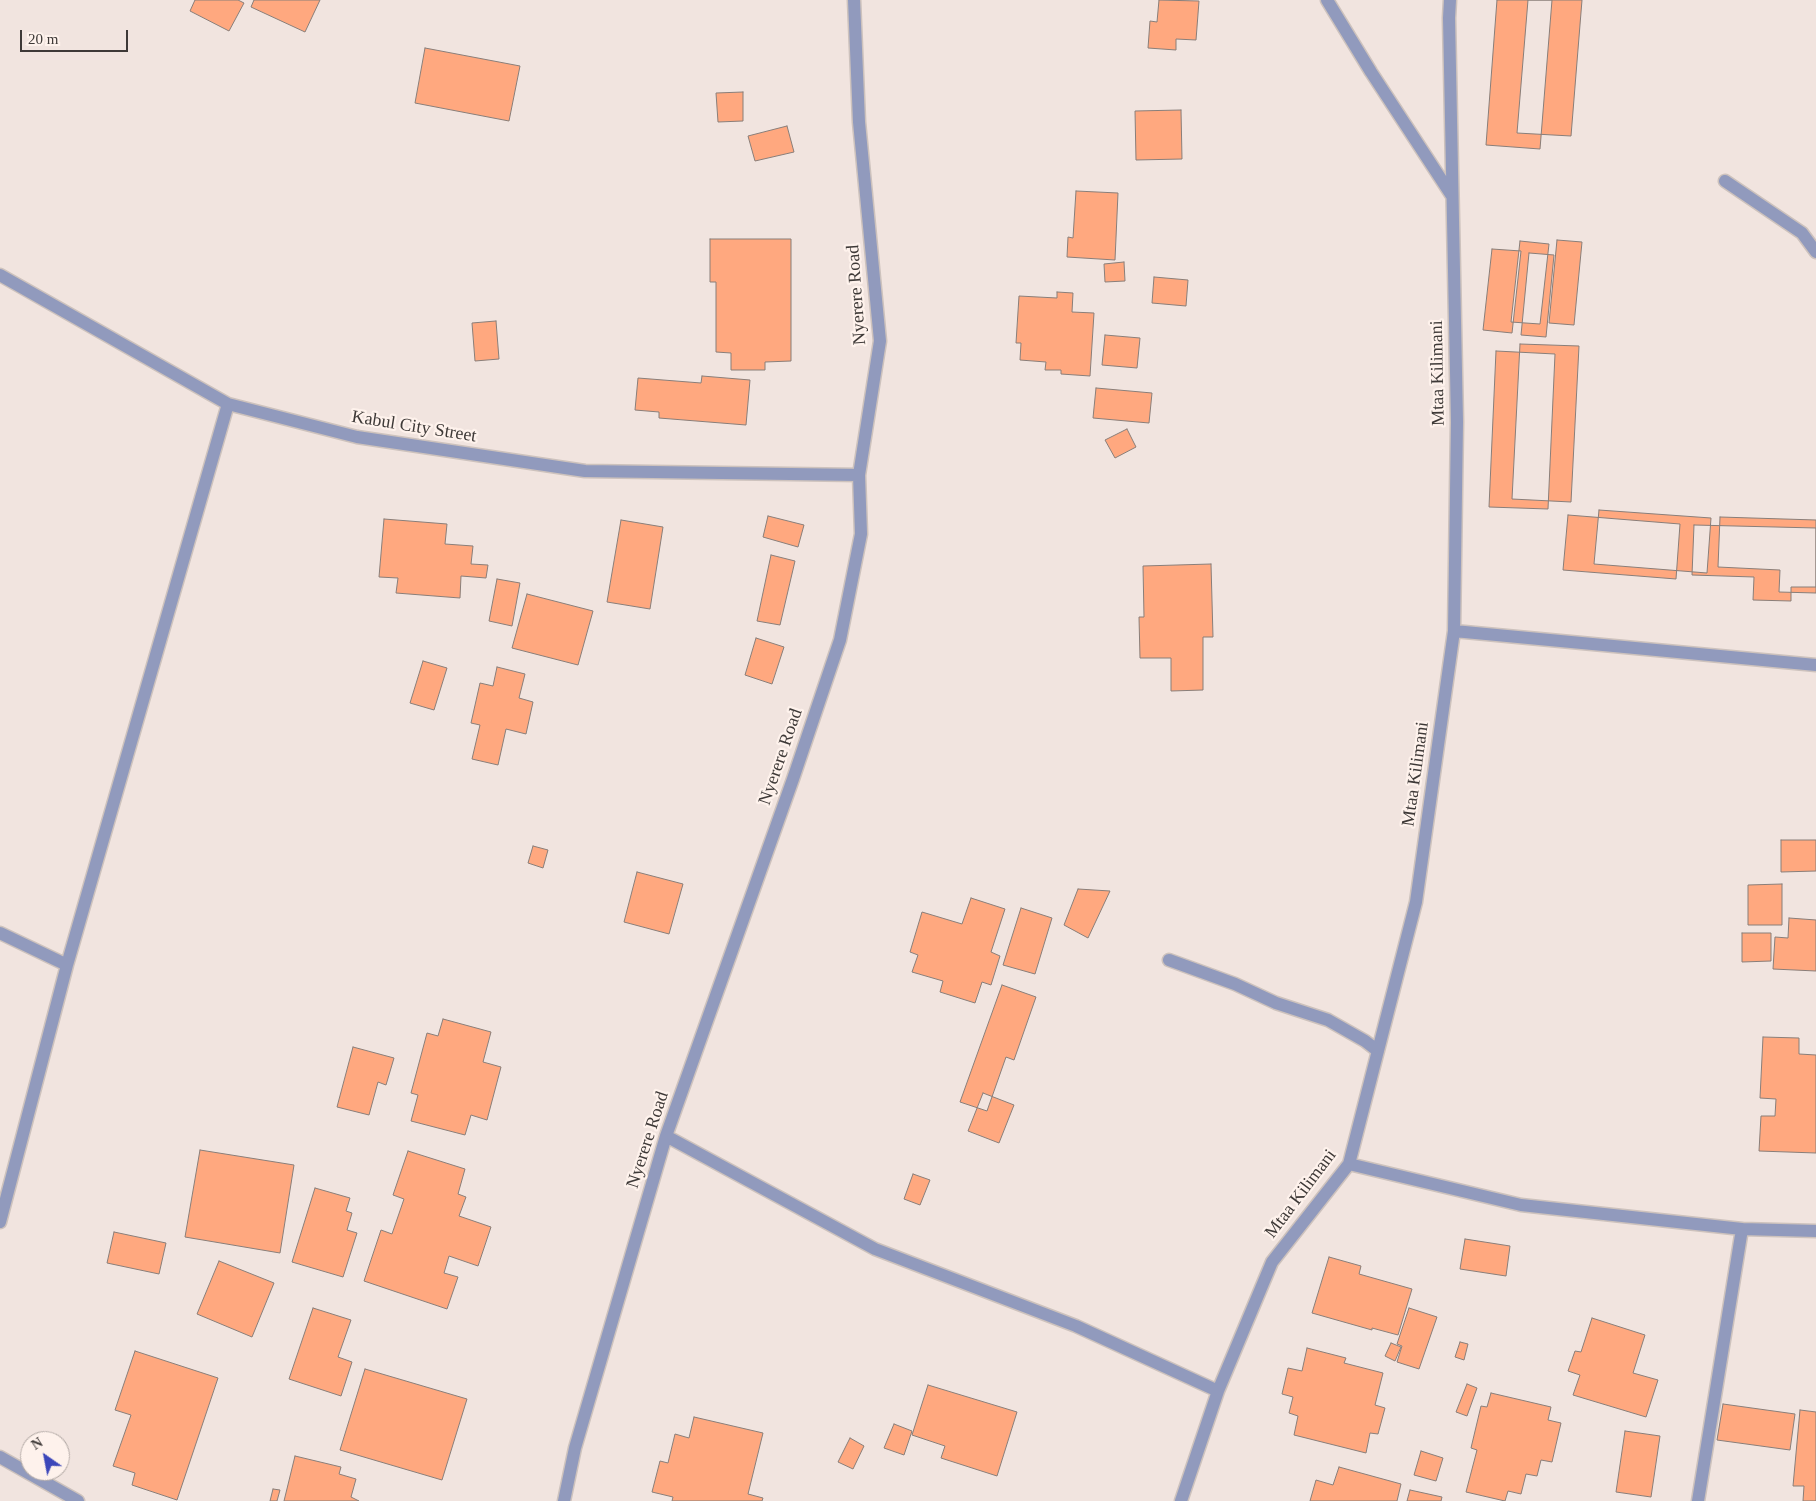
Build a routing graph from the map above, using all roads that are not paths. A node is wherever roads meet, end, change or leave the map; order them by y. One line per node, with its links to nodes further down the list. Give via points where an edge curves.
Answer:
1 (854, 0): 9 (street, Nyerere Road, via 859,122 880,341)
2 (1327, 0): 5 (street)
3 (1450, 0): 5 (street, Mtaa Kilimani)
4 (1725, 181): 6 (street, via 1802,233)
5 (1452, 197): 10 (street, Mtaa Kilimani, via 1457,422)
6 (1816, 252)
7 (0, 275): 8 (street, Kabul City Street)
8 (228, 404): 9 (street, Kabul City Street, via 357,437 585,471); 14 (street)
9 (859, 475): 16 (street, Nyerere Road, via 861,534 840,640)
10 (1454, 631): 11 (street); 15 (street, Mtaa Kilimani, via 1416,902)
11 (1816, 665)
12 (0, 933): 14 (street)
13 (1169, 960): 15 (street, via 1328,1020)
14 (67, 965): 18 (street)
15 (1378, 1052): 17 (street, Mtaa Kilimani)
16 (666, 1136): 21 (street, via 875,1249 1076,1326); 24 (street, Nyerere Road, via 575,1448)
17 (1350, 1164): 19 (street, via 1521,1205); 21 (street, Mtaa Kilimani, via 1272,1262)
18 (0, 1222)
19 (1742, 1229): 20 (street); 26 (street)
20 (1816, 1231)
21 (1218, 1390): 25 (street, Mtaa Kilimani)
22 (0, 1457): 23 (street)
23 (78, 1501)
24 (564, 1501)
25 (1181, 1501)
26 (1698, 1501)

